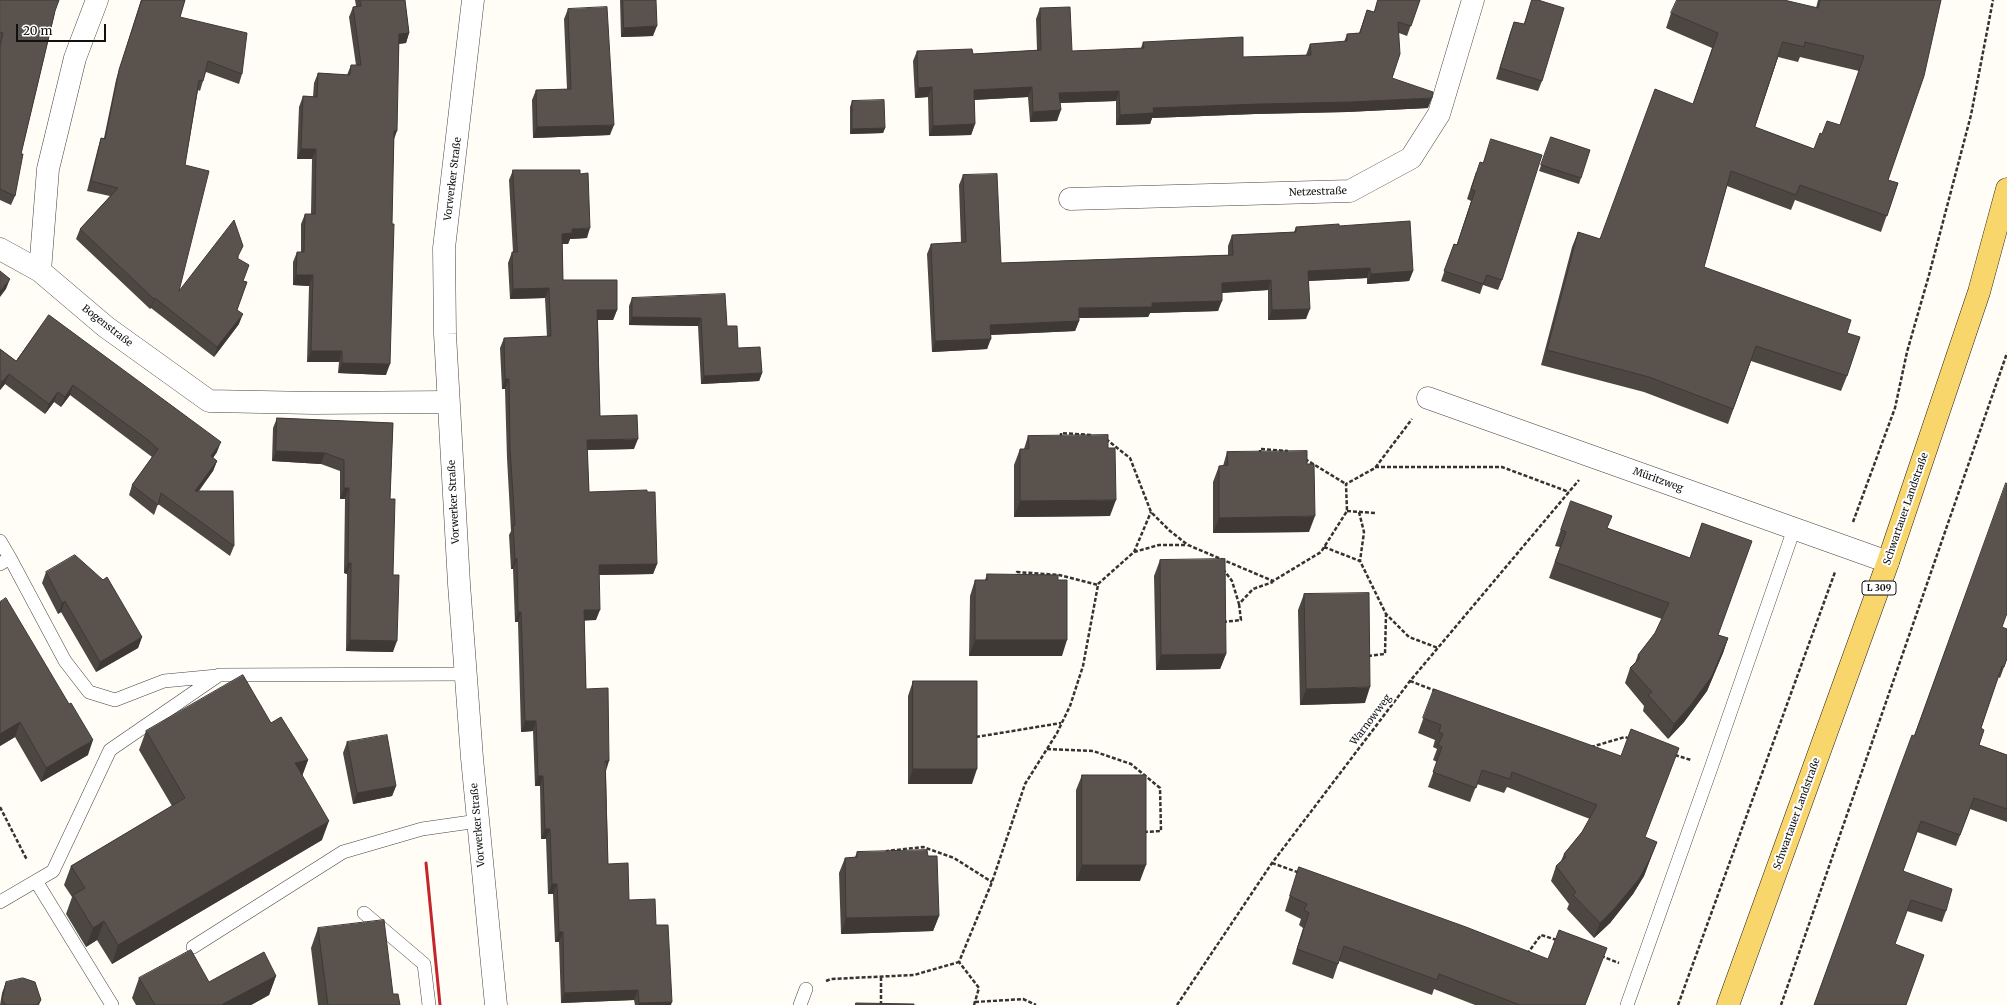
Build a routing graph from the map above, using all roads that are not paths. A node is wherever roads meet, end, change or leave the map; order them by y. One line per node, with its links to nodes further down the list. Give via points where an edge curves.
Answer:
1 (97, 0): 7 (street, via 75,58 48,169)
2 (473, 0): 9 (street, Vorwerker Straße, via 444,248)
3 (1473, 0): 5 (street, Netzestraße, via 1439,114 1411,158 1350,191)
4 (2007, 189): 13 (main road, Schwartauer Landstraße / L 309, via 1979,292)
5 (1070, 199)
6 (0, 249): 7 (street, Bogenstraße)
7 (40, 271): 9 (street, Bogenstraße, via 106,327 209,401)
8 (1428, 398): 10 (street, Müritzweg)
9 (448, 402): 14 (street, Vorwerker Straße)
10 (1794, 529): 13 (street, Müritzweg); 27 (lane)
11 (0, 541): 12 (lane)
12 (5, 561): 15 (lane, via 65,661 89,692 115,700 164,681)
13 (1888, 562): 21 (main road, Schwartauer Landstraße / L 309)
14 (466, 674): 15 (lane); 16 (street, Vorwerker Straße)
15 (219, 675): 17 (lane, via 110,750 53,871)
16 (478, 820): 20 (lane, via 422,829 343,852); 25 (street, Vorwerker Straße)
17 (36, 881): 18 (lane); 23 (lane)
18 (0, 902)
19 (364, 913): 24 (lane, via 424,964)
20 (193, 947)
21 (1736, 983): 28 (main road, Schwartauer Landstraße / L 309); 29 (street, Schwartauer Landstraße)
22 (806, 989): 26 (lane)
23 (112, 1005)
24 (429, 1005)
25 (496, 1005)
26 (800, 1005)
27 (1627, 1005)
28 (1728, 1005)
29 (1738, 1005)

